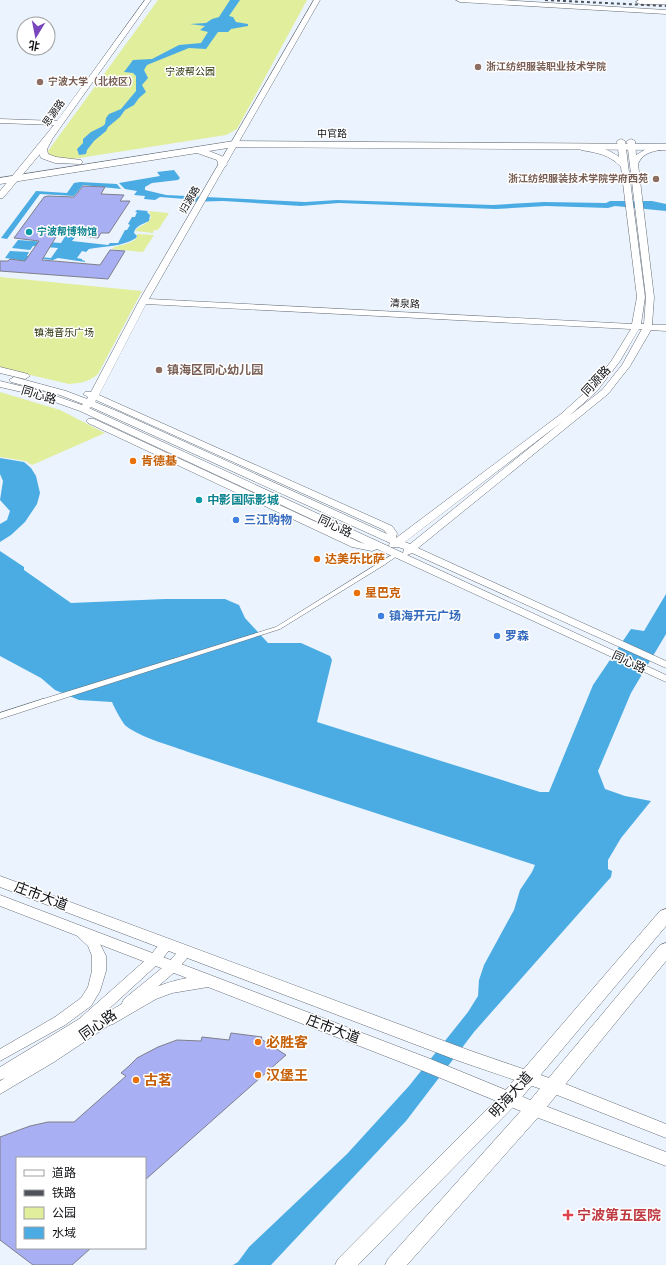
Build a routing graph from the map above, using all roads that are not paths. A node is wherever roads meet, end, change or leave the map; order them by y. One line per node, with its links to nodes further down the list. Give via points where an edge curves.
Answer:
1 (148, 0): 8 (street, 思源路)
2 (317, 0): 10 (street, 归源路)
3 (460, 0): 6 (main road)
4 (584, 0): 5 (main road)
5 (666, 2)
6 (666, 12)
7 (0, 121): 8 (street)
8 (59, 123): 9 (street, 思源路)
9 (47, 140): 16 (main road, via 42,149 44,156 55,160); 20 (street, 思源路)
10 (236, 141): 12 (main road, 中官路); 13 (main road, 中官路); 15 (main road, 中官路); 16 (main road, 中官路); 17 (street, 归源路)
11 (666, 141): 12 (main road, 中官路)
12 (626, 144): 13 (main road, 中官路); 14 (main road, 中官路); 18 (street, 同源路); 19 (street, 同源路)
13 (570, 146): 18 (street, via 607,152)
14 (666, 147): 19 (street, via 642,153)
15 (194, 151): 17 (main road, via 216,155 221,159); 22 (main road, 中官路)
16 (78, 162): 20 (main road, 中官路)
17 (222, 165): 25 (street, 归源路)
18 (624, 166): 26 (street, 同源路, via 641,297)
19 (634, 166): 27 (street, 同源路, via 650,297)
20 (23, 170): 21 (main road, 中官路); 22 (street, 思源路)
21 (0, 174)
22 (14, 179): 23 (main road, 中官路); 24 (street, 思源路)
23 (0, 181)
24 (0, 196)
25 (143, 301): 26 (street, 清泉路); 33 (street, 归源路)
26 (636, 327): 27 (street, 清泉路); 34 (street, 同源路, via 616,362 594,389 564,416)
27 (648, 327): 28 (street, 清泉路); 35 (street, 同源路, via 626,366 606,392)
28 (666, 328)
29 (0, 370): 33 (street, via 62,385)
30 (0, 376): 33 (street, 同心路, via 30,383)
31 (0, 384): 33 (street, 同心路)
32 (0, 390): 36 (street, via 49,403 76,414 356,545)
33 (89, 403): 34 (street, 同心路); 36 (street, 同心路)
34 (394, 541): 35 (street, 同心路); 36 (street, 同源路)
35 (412, 548): 36 (street, 同源路); 37 (street, 同心路)
36 (391, 553): 38 (street, 同心路); 39 (street, via 382,564 278,628)
37 (666, 665)
38 (666, 679)
39 (43, 702): 40 (street)
40 (0, 716)
41 (0, 881): 45 (main road, 庄市大道)
42 (0, 900): 44 (main road, 庄市大道)
43 (666, 915): 54 (main road, 明海大道)
44 (79, 931): 48 (main road, 庄市大道); 52 (street, via 93,943 99,956 95,987 86,1002 60,1021)
45 (167, 944): 47 (main road, 庄市大道); 48 (street, 同心路)
46 (666, 949): 55 (main road, 明海大道)
47 (186, 951): 49 (street, 同心路); 54 (main road, 庄市大道)
48 (154, 960): 49 (main road, 庄市大道); 53 (street, 同心路, via 84,1023)
49 (172, 966): 50 (main road, 庄市大道); 51 (street, 同心路, via 138,997)
50 (208, 981): 51 (main road, via 170,987 150,995); 57 (main road, 庄市大道)
51 (107, 1020): 56 (street, 同心路)
52 (0, 1056)
53 (0, 1074)
54 (526, 1078): 55 (main road, 庄市大道); 57 (main road, 明海大道)
55 (552, 1086): 58 (main road, 明海大道); 59 (main road, 庄市大道)
56 (0, 1088)
57 (510, 1098): 58 (main road, 庄市大道); 61 (main road, 明海大道)
58 (534, 1109): 60 (main road, 庄市大道); 62 (main road, 明海大道)
59 (666, 1131)
60 (666, 1159)
61 (345, 1265)
62 (395, 1265)

